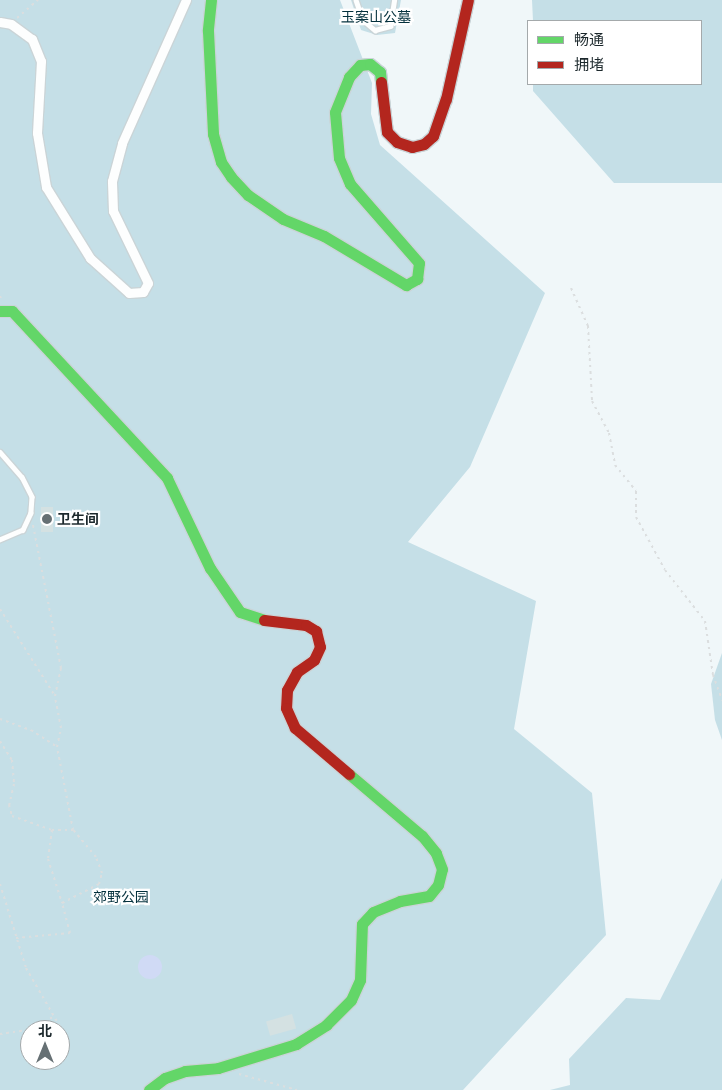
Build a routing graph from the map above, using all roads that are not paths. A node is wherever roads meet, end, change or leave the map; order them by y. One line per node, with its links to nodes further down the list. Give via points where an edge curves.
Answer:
1 (186, 0): 6 (street, via 122,143 112,181 113,212 148,283 143,292 129,293 90,258 46,187 37,133 41,61 32,39 11,24)
2 (211, 0): 5 (street, via 208,60 213,134 221,162 231,178 248,195 283,219 324,236 406,285 417,279 419,263 350,184 339,158 335,112 349,77 360,65 370,64 380,72 387,132 397,142 412,147 424,144 433,136 446,99)
3 (356, 0): 4 (lane, via 363,20 375,30 390,26)
4 (394, 0)
5 (468, 0)
6 (0, 22)
7 (0, 311): 10 (street, via 12,311 167,478 210,568 240,612 254,619 306,625 316,631 320,647 314,660 297,672 287,690 286,708 295,728 422,836 436,853 442,869 438,885 429,896 382,909 362,924 360,980 351,1000 326,1026 296,1044 218,1068 185,1071 166,1078)
8 (0, 452): 9 (lane, via 22,477 32,497 31,513 23,530)
9 (0, 540)
10 (149, 1090)

